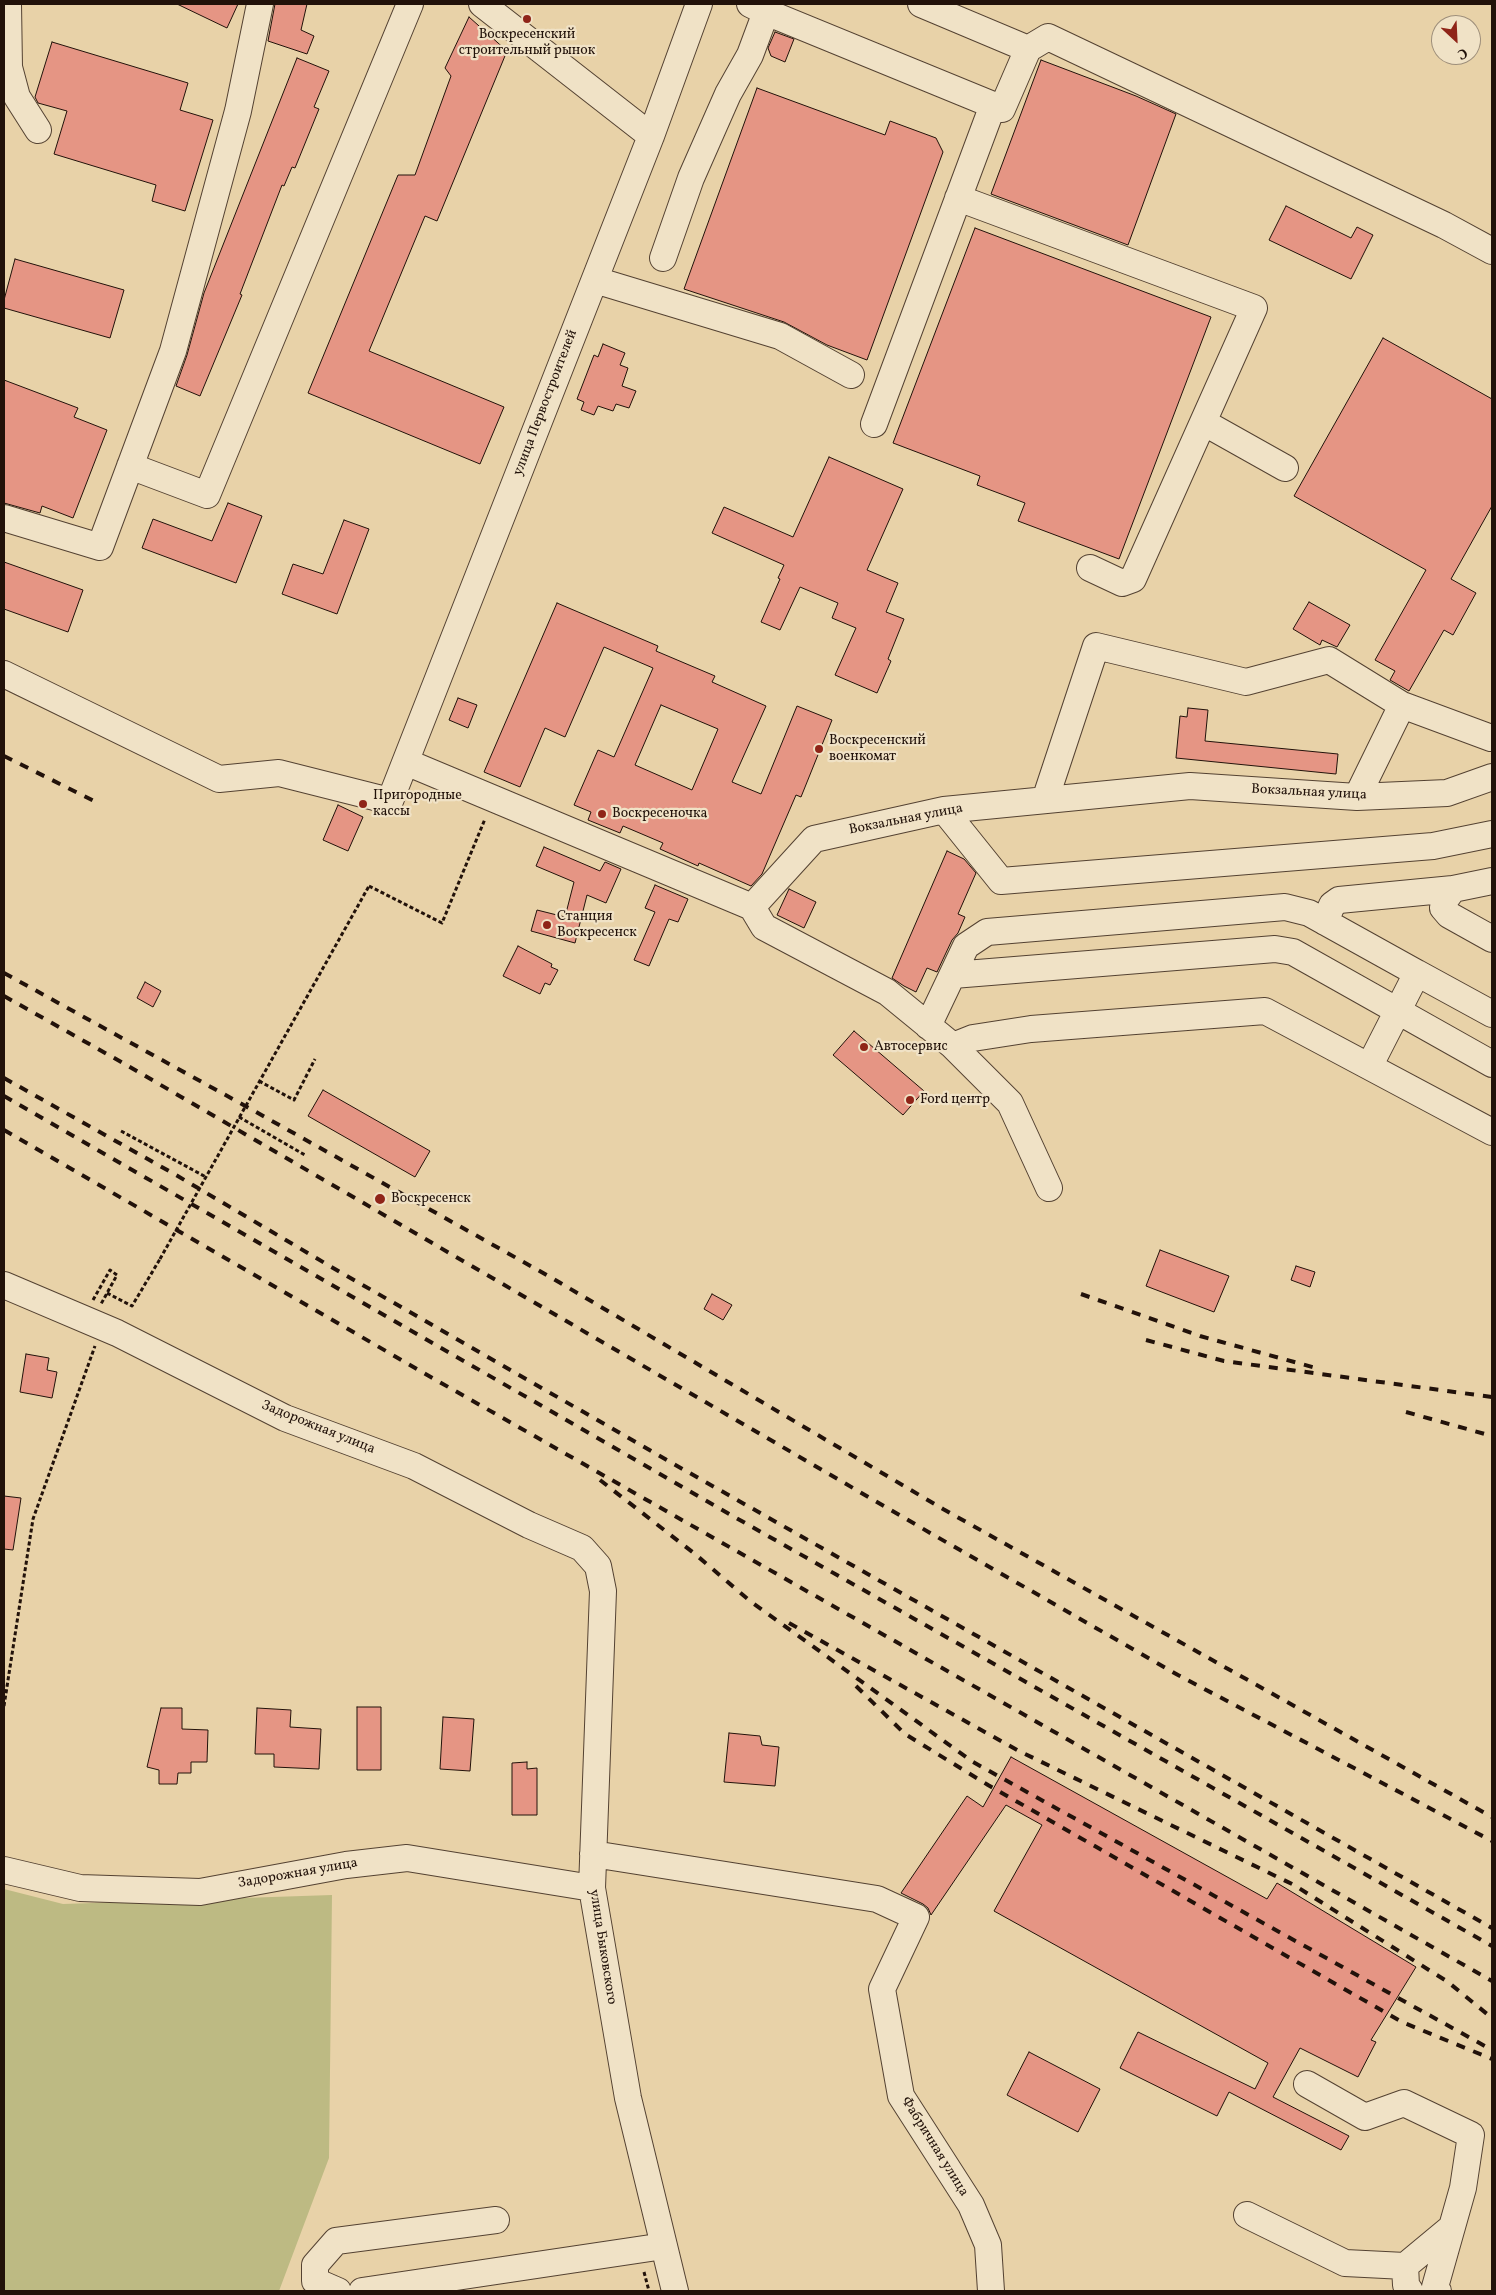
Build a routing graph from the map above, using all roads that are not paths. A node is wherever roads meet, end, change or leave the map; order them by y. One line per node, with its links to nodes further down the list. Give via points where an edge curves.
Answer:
1 (8, 4): 10 (street, via 9,67 17,97)
2 (260, 4): 19 (street, via 238,111 173,351)
3 (410, 4): 19 (street, via 207,496)
4 (482, 4): 11 (street)
5 (699, 4): 11 (street, улица Первостроителей)
6 (921, 4): 8 (street)
7 (758, 8): 9 (street); 14 (street, via 750,55 728,94 691,178)
8 (1028, 49): 9 (street, via 1002,109); 13 (street, via 1048,37)
9 (993, 106): 12 (street)
10 (38, 130)
11 (651, 136): 15 (street, улица Первостроителей)
12 (958, 198): 17 (street, via 1254,308); 18 (street)
13 (1492, 251)
14 (663, 258)
15 (594, 280): 16 (street, via 780,336); 26 (street, улица Первостроителей)
16 (851, 375)
17 (1203, 422): 20 (street); 22 (street, via 1133,579 1122,583)
18 (874, 424)
19 (130, 466): 21 (street, via 100,548)
20 (1285, 468)
21 (4, 518)
22 (1090, 568)
23 (4, 674): 26 (street, улица Первостроителей, via 219,779 280,773 390,801)
24 (1402, 705): 25 (street); 28 (street); 29 (street, via 1329,660 1246,682 1096,646)
25 (1492, 738)
26 (406, 762): 34 (street)
27 (1492, 776): 28 (street, Вокзальная улица, via 1447,793)
28 (1357, 797): 29 (street, Вокзальная улица, via 1190,786)
29 (1045, 800): 30 (street, Вокзальная улица)
30 (944, 810): 31 (street, via 1001,881 1433,846); 34 (street, Вокзальная улица, via 814,839)
31 (1492, 834)
32 (1492, 881): 33 (street)
33 (1453, 889): 35 (street, via 1339,900 1332,905); 36 (street, via 1443,908 1449,915)
34 (752, 907): 41 (street, via 764,927 887,992)
35 (1325, 922): 37 (street); 38 (street, via 1309,913 1285,907 987,932 966,946)
36 (1492, 939)
37 (1418, 973): 39 (street); 40 (street)
38 (953, 974): 39 (street, via 1275,949 1292,952); 41 (street)
39 (1398, 1010): 43 (street); 44 (street)
40 (1492, 1014)
41 (928, 1026): 42 (street)
42 (953, 1046): 44 (street, via 973,1038 1031,1029 1265,1011); 46 (street, via 1010,1103)
43 (1492, 1064)
44 (1370, 1065): 45 (street)
45 (1492, 1132)
46 (1049, 1188)
47 (4, 1285): 48 (street, Задорожная улица, via 93,1323 285,1418 414,1466 529,1525 582,1548)
48 (598, 1566): 49 (street, улица Быковского, via 602,1591)
49 (593, 1854): 51 (street, улица Быковского); 62 (street, Фабричная улица, via 877,1899 916,1917 882,1989 901,2096 971,2205 988,2245)
50 (4, 1870): 51 (street, Задорожная улица, via 80,1888 200,1892 346,1865 407,1858)
51 (592, 1888): 56 (street, улица Быковского, via 628,2098)
52 (1307, 2084): 55 (street, via 1365,2117 1404,2102 1471,2135 1463,2188)
53 (1247, 2214): 57 (street, via 1345,2263)
54 (496, 2220): 58 (street, via 336,2241 316,2264)
55 (1452, 2226): 57 (street); 64 (street, via 1435,2287)
56 (664, 2246): 60 (street); 61 (street, улица Быковского)
57 (1406, 2266): 63 (street, via 1406,2285)
58 (308, 2286): 59 (street)
59 (338, 2291)
60 (362, 2291)
61 (675, 2291)
62 (991, 2291)
63 (1410, 2291)
64 (1438, 2291)

